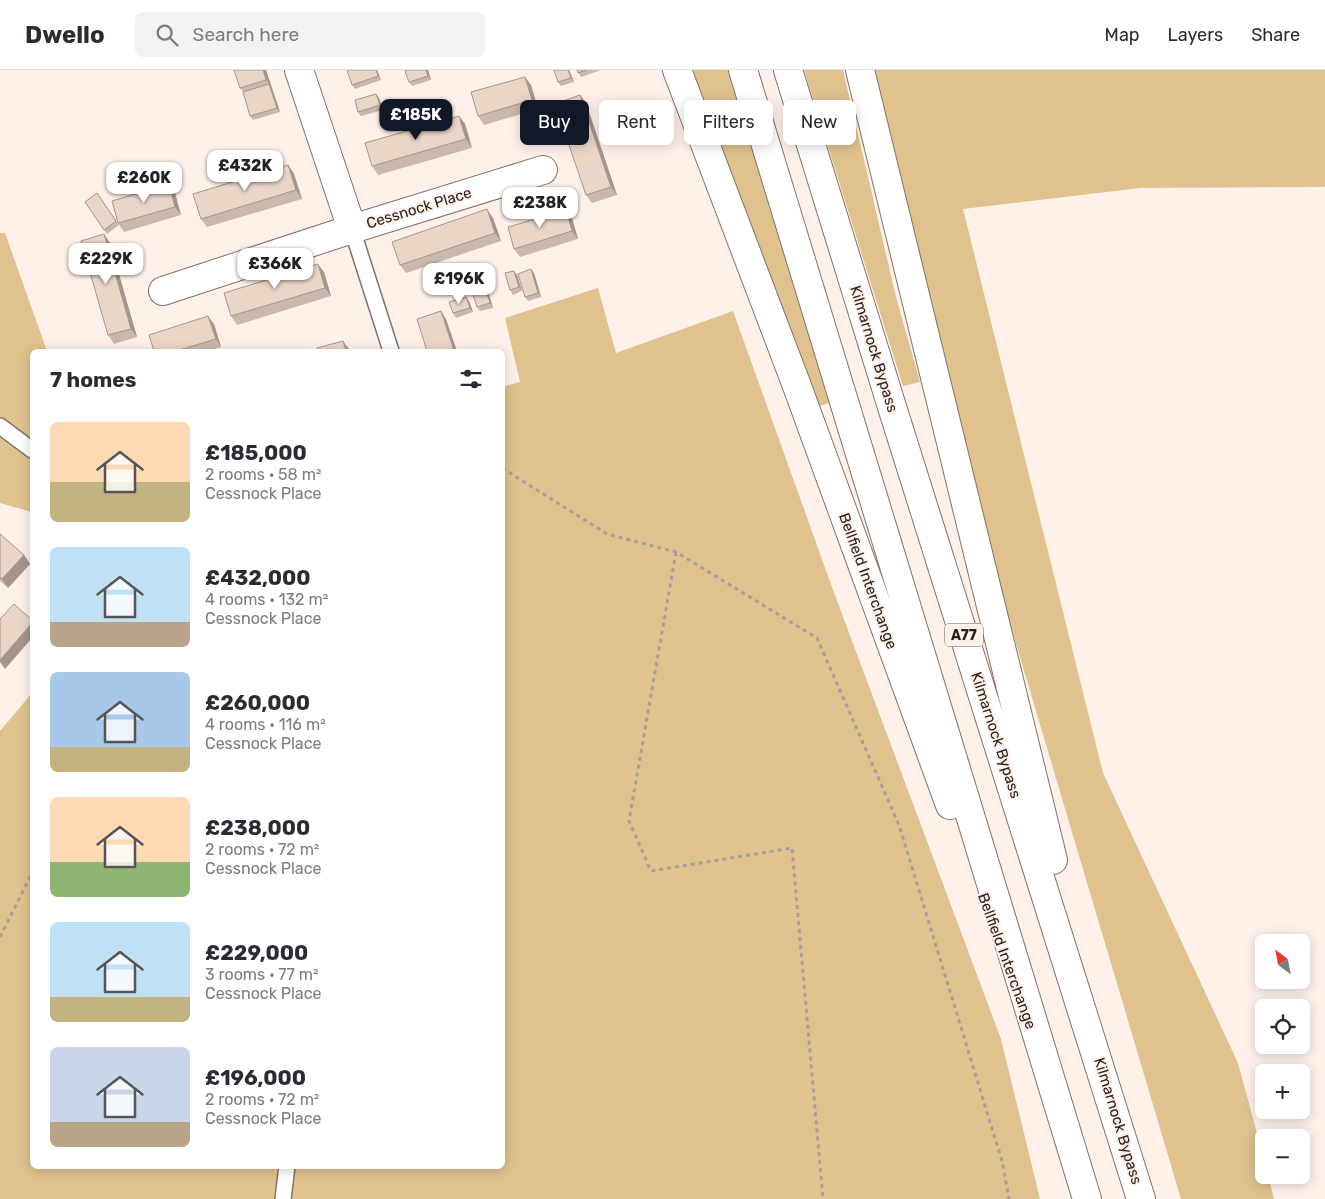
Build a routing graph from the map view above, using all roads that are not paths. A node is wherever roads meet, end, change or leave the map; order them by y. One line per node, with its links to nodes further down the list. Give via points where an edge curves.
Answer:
1 (299, 70): 7 (main road, Cessnock Place)
2 (677, 70): 12 (main road, Bellfield Interchange, via 800,395)
3 (743, 70): 12 (main road)
4 (788, 70): 13 (main road, Kilmarnock Bypass / A77)
5 (860, 70): 13 (main road, A77)
6 (543, 170): 7 (main road, Cessnock Place)
7 (352, 229): 8 (main road, Cessnock Place); 9 (lane, Cessnock Place)
8 (163, 290)
9 (390, 349)
10 (0, 426): 11 (lane)
11 (30, 448)
12 (1055, 1093): 16 (main road)
13 (1113, 1105): 17 (main road, Kilmarnock Bypass / A77)
14 (287, 1169): 15 (lane)
15 (283, 1199)
16 (1088, 1199)
17 (1142, 1199)

